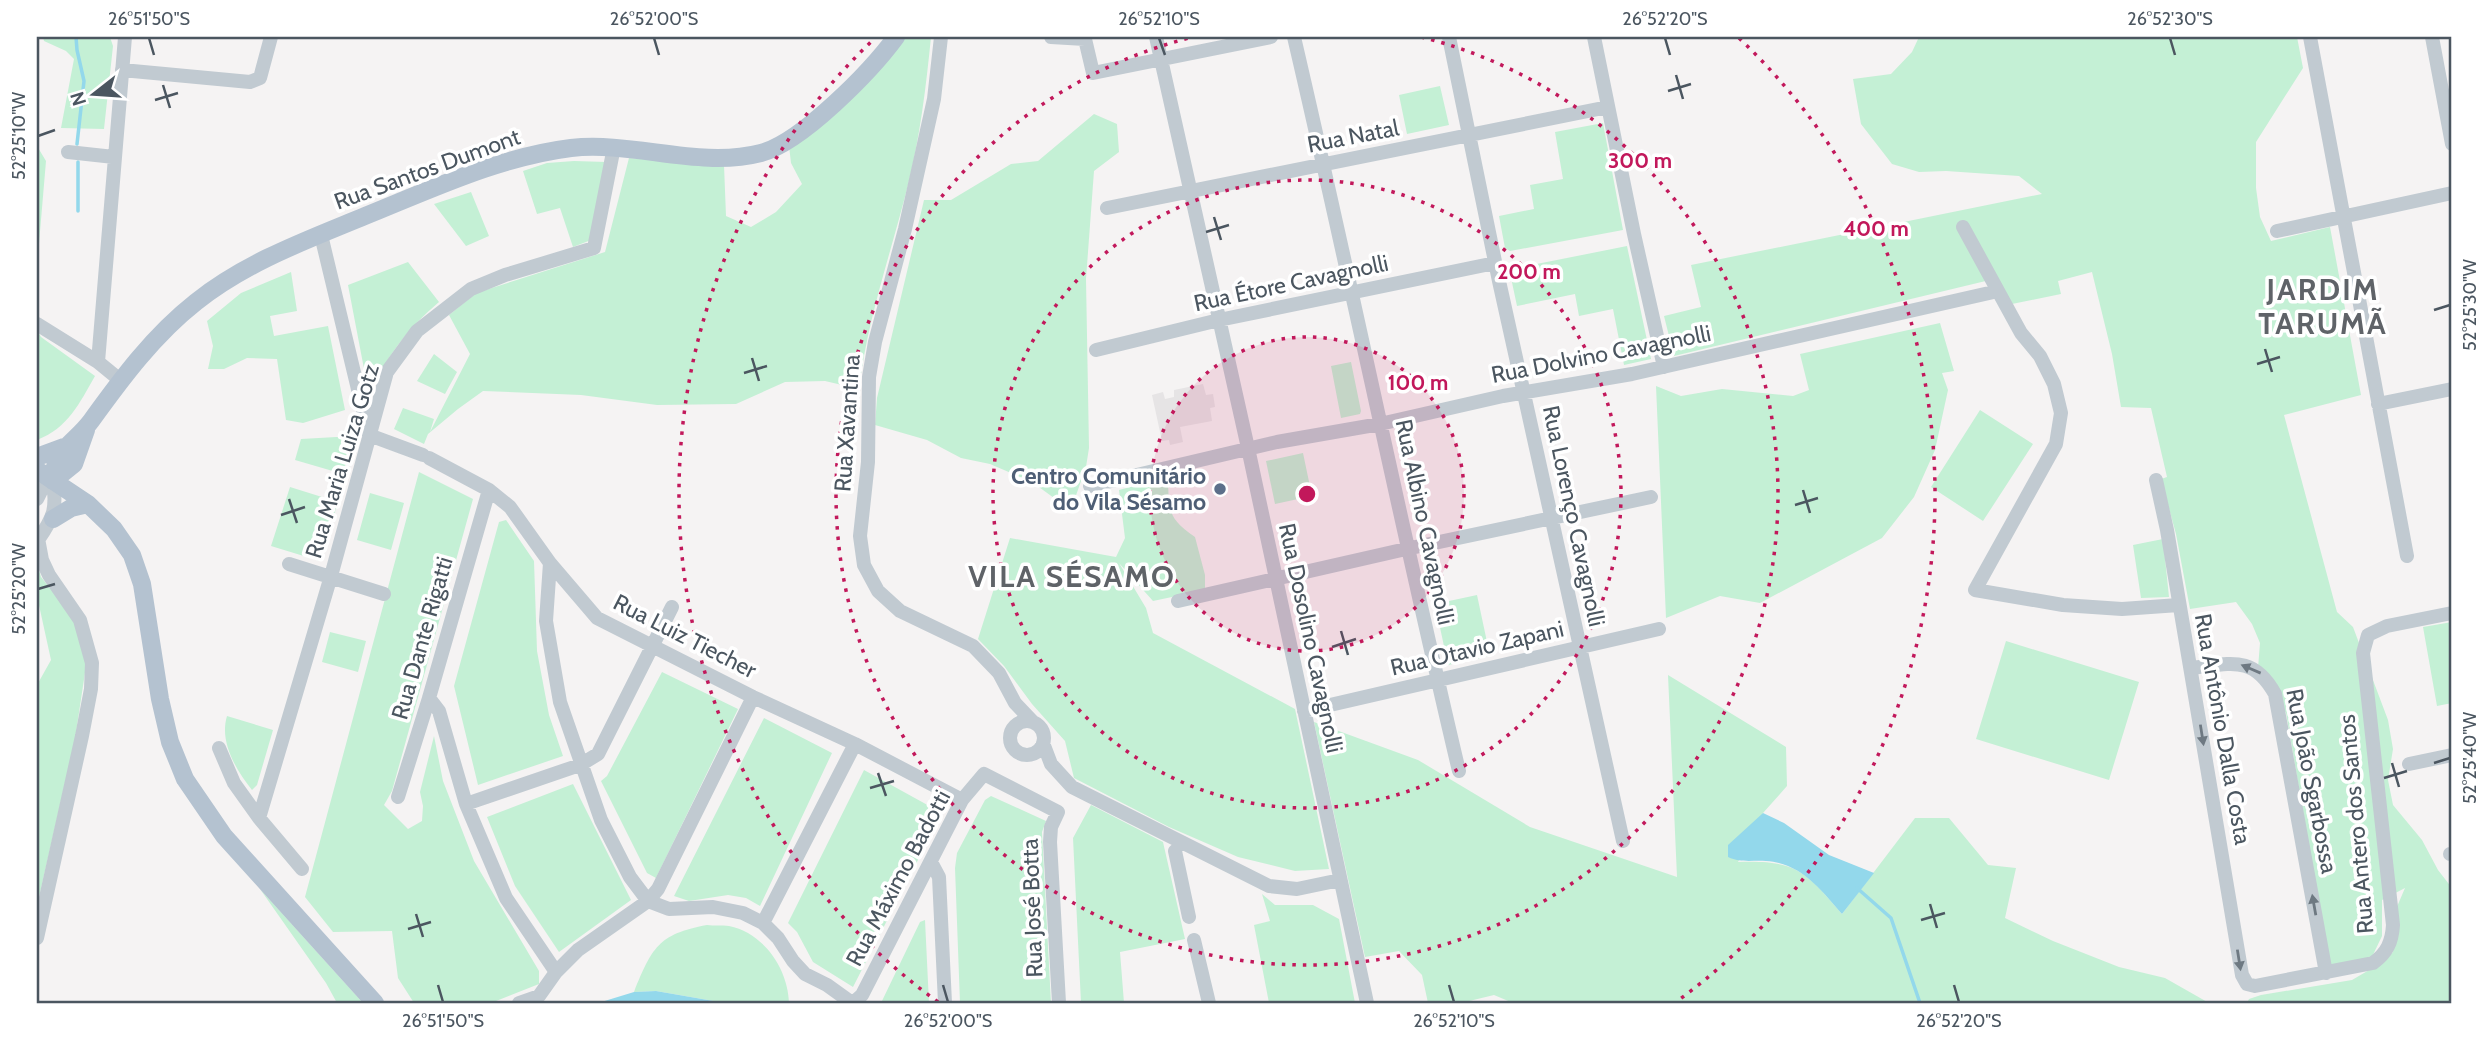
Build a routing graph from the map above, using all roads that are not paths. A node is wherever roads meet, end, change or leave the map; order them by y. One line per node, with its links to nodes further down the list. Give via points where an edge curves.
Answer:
1 (125, 37): 14 (street)
2 (271, 37): 14 (street, via 260,78 250,82)
3 (896, 37): 18 (main road, Rua Santos Dumont, via 809,125 762,152 698,156)
4 (940, 37): 78 (street, Rua Xavantina, via 934,99 871,366 860,536 864,565 878,591 900,611 972,646 999,673)
5 (1051, 37): 13 (street, via 1085,39 1093,73)
6 (1156, 37): 13 (street, Rua Dosolino Cavagnolli)
7 (1271, 37): 13 (street)
8 (1294, 37): 21 (street, Rua Albino Cavagnolli)
9 (1449, 37): 16 (street, Rua Lorenço Cavagnolli)
10 (1594, 37): 15 (street)
11 (2309, 37): 25 (street)
12 (2432, 37): 17 (street)
13 (1161, 60): 22 (street, Rua Dosolino Cavagnolli)
14 (122, 70): 20 (street)
15 (1608, 107): 16 (street, Rua Natal); 36 (street)
16 (1468, 136): 21 (street, Rua Natal); 29 (street, Rua Lorenço Cavagnolli)
17 (2452, 144)
18 (614, 147): 28 (main road, Rua Santos Dumont, via 573,148 499,164); 43 (street, Rua Maria Luiza Gotz, via 594,248 471,289 417,331 387,372)
19 (68, 152): 20 (street)
20 (114, 157): 35 (street)
21 (1324, 165): 22 (street, Rua Natal); 31 (street, Rua Albino Cavagnolli)
22 (1189, 192): 24 (street, Rua Natal); 32 (street, Rua Dosolino Cavagnolli)
23 (2452, 193): 25 (street)
24 (1107, 208)
25 (2343, 217): 27 (street); 40 (street)
26 (1963, 227): 30 (street)
27 (2277, 231)
28 (321, 235): 37 (main road, Rua Santos Dumont, via 260,261 204,296); 43 (street)
29 (1495, 262): 31 (street, Rua Étore Cavagnolli); 39 (street, Rua Lorenço Cavagnolli)
30 (1998, 291): 36 (street, Rua Dolvino Cavagnolli); 68 (street, via 2040,356 2061,413 2056,444 1975,590 2122,609)
31 (1352, 293): 32 (street, Rua Étore Cavagnolli); 41 (street, Rua Albino Cavagnolli)
32 (1219, 320): 34 (street, Rua Étore Cavagnolli); 45 (street, Rua Dosolino Cavagnolli)
33 (37, 324): 35 (street)
34 (1096, 350)
35 (98, 362): 37 (street)
36 (1664, 367): 39 (street, Rua Dolvino Cavagnolli)
37 (120, 380): 42 (main road, Rua Santos Dumont)
38 (2452, 389): 40 (street)
39 (1525, 393): 41 (street, Rua Dolvino Cavagnolli); 56 (street, Rua Lorenço Cavagnolli)
40 (2378, 404): 61 (street)
41 (1380, 424): 45 (street, Rua Dolvino Cavagnolli); 60 (street, Rua Albino Cavagnolli)
42 (87, 426): 44 (main road, Rua Santos Dumont); 47 (main road, Rua Santos Dumont)
43 (369, 435): 52 (street, Rua Luiz Tiecher, via 426,457); 64 (street, Rua Maria Luiza Gotz)
44 (67, 445): 46 (main road); 50 (main road, Rua Santos Dumont, via 57,457)
45 (1248, 448): 51 (street, Rua Dolvino Cavagnolli); 65 (street, Rua Dosolino Cavagnolli)
46 (37, 457)
47 (74, 464): 50 (main road); 55 (main road)
48 (37, 470): 50 (main road)
49 (2156, 480): 68 (street, Rua Antônio Dalla Costa)
50 (53, 481): 54 (street); 55 (main road); 57 (street)
51 (1090, 486)
52 (489, 490): 62 (street, Rua Luiz Tiecher, via 510,508); 77 (street, Rua Dante Rigatti)
53 (1651, 497): 56 (street)
54 (37, 499)
55 (88, 504): 57 (main road); 109 (main road, via 132,555 142,584 170,742 185,779 224,836)
56 (1552, 517): 60 (street); 73 (street, Rua Lorenço Cavagnolli)
57 (53, 519): 59 (street)
58 (37, 533): 59 (street)
59 (38, 540): 104 (street, via 49,575 80,620 92,663 82,736)
60 (1406, 549): 65 (street); 75 (street, Rua Albino Cavagnolli)
61 (2407, 556)
62 (550, 563): 72 (street, Rua Luiz Tiecher, via 597,618); 89 (street, via 546,621 560,702)
63 (289, 564): 64 (street)
64 (331, 576): 66 (street); 95 (street, Rua Maria Luiza Gotz)
65 (1275, 580): 67 (street); 79 (street, Rua Dosolino Cavagnolli)
66 (384, 594)
67 (1178, 601)
68 (2179, 605): 74 (street, Rua Antônio Dalla Costa)
69 (672, 607): 72 (street)
70 (2452, 613): 107 (street, Rua Antero dos Santos, via 2387,626 2368,635 2364,643 2392,937 2383,956 2373,963)
71 (1660, 629): 73 (street, Rua Otavio Zapani)
72 (653, 646): 76 (street, Rua Luiz Tiecher); 89 (street, via 598,754)
73 (1579, 648): 75 (street, Rua Otavio Zapani); 96 (street, Rua Lorenço Cavagnolli)
74 (2191, 668): 107 (street, Rua João Sgarbossa, one-way to 74, via 2275,694 2266,677 2242,664); 108 (street, Rua Antônio Dalla Costa, one-way to 108)
75 (1438, 680): 79 (street, Rua Otavio Zapani); 90 (street, Rua Albino Cavagnolli)
76 (753, 697): 83 (street, Rua Luiz Tiecher); 101 (street)
77 (429, 698): 91 (street, Rua Dante Rigatti); 93 (street, via 439,711)
78 (1015, 703): 80 (street, Rua Xavantina); 81 (street)
79 (1304, 711): 100 (street, Rua Dosolino Cavagnolli)
80 (1034, 723): 81 (street, via 1023,721); 82 (street, via 1043,734)
81 (1013, 727): 85 (street, via 1011,744 1018,753)
82 (1043, 743): 85 (street); 87 (street)
83 (855, 744): 92 (street, Rua Luiz Tiecher); 103 (street)
84 (219, 748): 95 (street, via 234,783)
85 (1028, 755): 87 (street)
86 (2452, 755): 88 (street)
87 (1051, 764): 100 (street, via 1072,787 1269,886 1297,889)
88 (2409, 764)
89 (580, 765): 93 (street); 101 (street, via 601,820 630,877)
90 (1459, 771)
91 (398, 797)
92 (962, 800): 94 (street, Rua Máximo Badotti, via 984,774); 98 (street, Rua Máximo Badotti)
93 (466, 804): 106 (street, via 506,898)
94 (1058, 812): 113 (street, Rua José Botta, via 1050,842)
95 (259, 818): 99 (street)
96 (1623, 841)
97 (1175, 851): 102 (street)
98 (931, 862): 111 (street, Rua Máximo Badotti, via 862,995); 112 (street, via 939,877)
99 (302, 869)
100 (1340, 880): 115 (street, Rua Dosolino Cavagnolli)
101 (648, 901): 103 (street, via 669,909 713,907); 106 (street, via 578,950)
102 (1189, 917)
103 (763, 923): 111 (street, via 805,974)
104 (37, 938)
105 (1194, 940): 114 (street)
106 (556, 972): 110 (street, via 539,996)
107 (2326, 972): 108 (street, Rua Antero dos Santos)
108 (2247, 985)
109 (375, 1003)
110 (519, 1003)
111 (852, 1003)
112 (945, 1003)
113 (1059, 1003)
114 (1209, 1003)
115 (1367, 1003)

